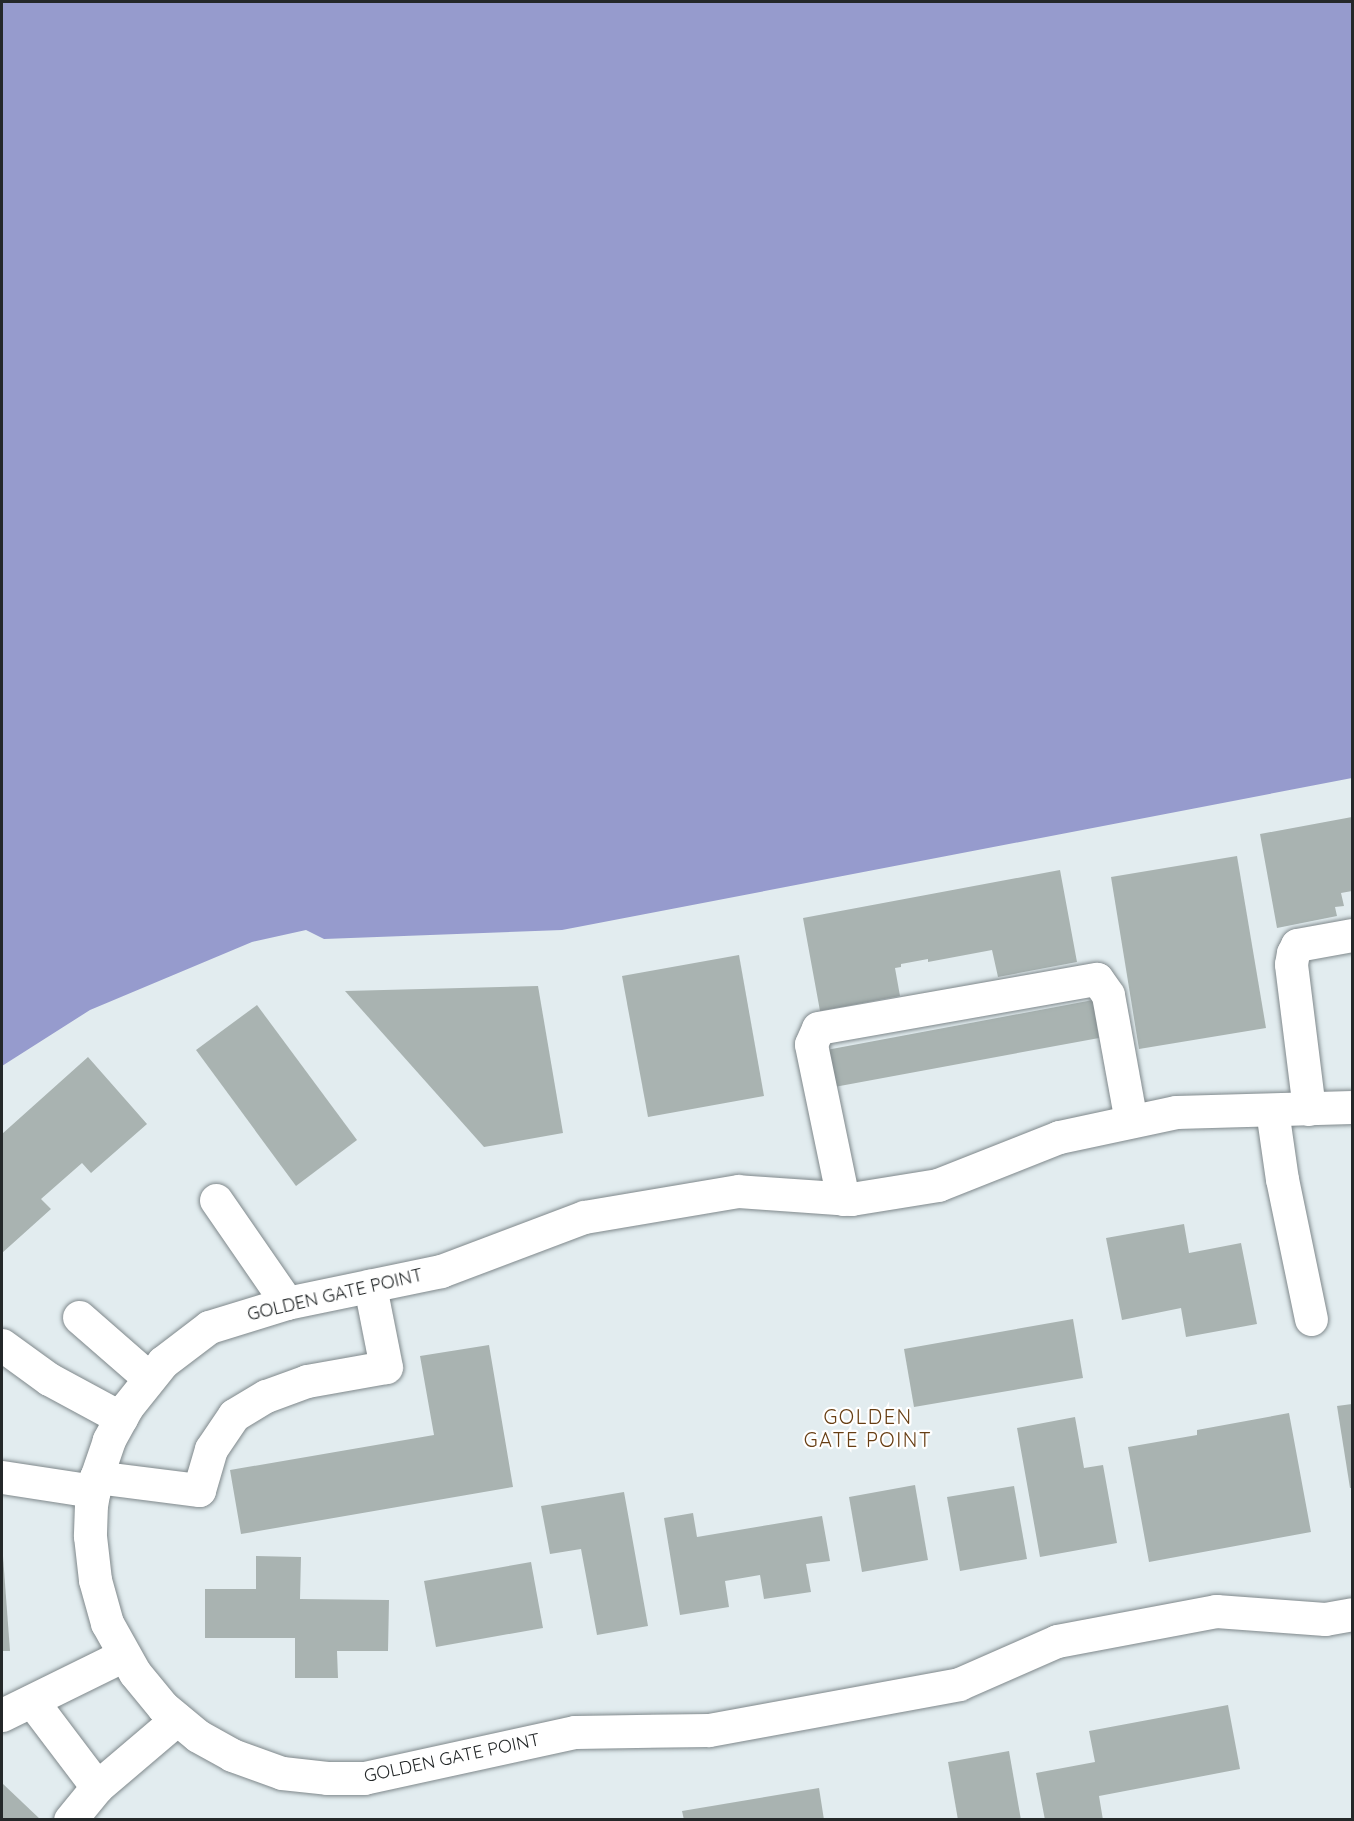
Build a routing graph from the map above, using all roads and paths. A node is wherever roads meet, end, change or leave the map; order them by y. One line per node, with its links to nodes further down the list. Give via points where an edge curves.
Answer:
1 (1353, 935): 3 (street, via 1297,945 1293,953 1291,964)
2 (1353, 1107): 3 (street, GOLDEN GATE POINT)
3 (1309, 1109): 4 (street, GOLDEN GATE POINT)
4 (1272, 1110): 5 (street, GOLDEN GATE POINT, via 1176,1112); 11 (street)
5 (1131, 1121): 6 (street, GOLDEN GATE POINT, via 1059,1137 938,1185); 6 (street, via 1108,994 1097,979 818,1028 811,1044)
6 (843, 1199): 8 (street, GOLDEN GATE POINT, via 738,1191 584,1217 441,1271)
7 (216, 1200): 9 (street)
8 (370, 1286): 9 (street, GOLDEN GATE POINT); 16 (street, via 386,1367 307,1381 266,1396 234,1415 211,1449 199,1490)
9 (287, 1302): 13 (street, GOLDEN GATE POINT, via 209,1327 163,1362)
10 (79, 1317): 13 (street)
11 (1311, 1319)
12 (2, 1346): 14 (street, via 49,1379)
13 (149, 1378): 14 (street, GOLDEN GATE POINT)
14 (121, 1418): 16 (street, GOLDEN GATE POINT, via 109,1440)
15 (2, 1477): 16 (street)
16 (95, 1484): 18 (street, GOLDEN GATE POINT, via 90,1536 95,1580 107,1623)
17 (1353, 1614): 21 (street, GOLDEN GATE POINT, via 1325,1618 1216,1611 1057,1641 959,1684 709,1730 575,1732 364,1778 327,1779 282,1773 232,1755)
18 (124, 1655): 19 (street); 21 (street, GOLDEN GATE POINT, via 163,1707)
19 (32, 1701): 20 (street); 22 (street)
20 (2, 1715)
21 (177, 1719): 22 (street)
22 (97, 1787): 23 (street)
23 (70, 1820)

